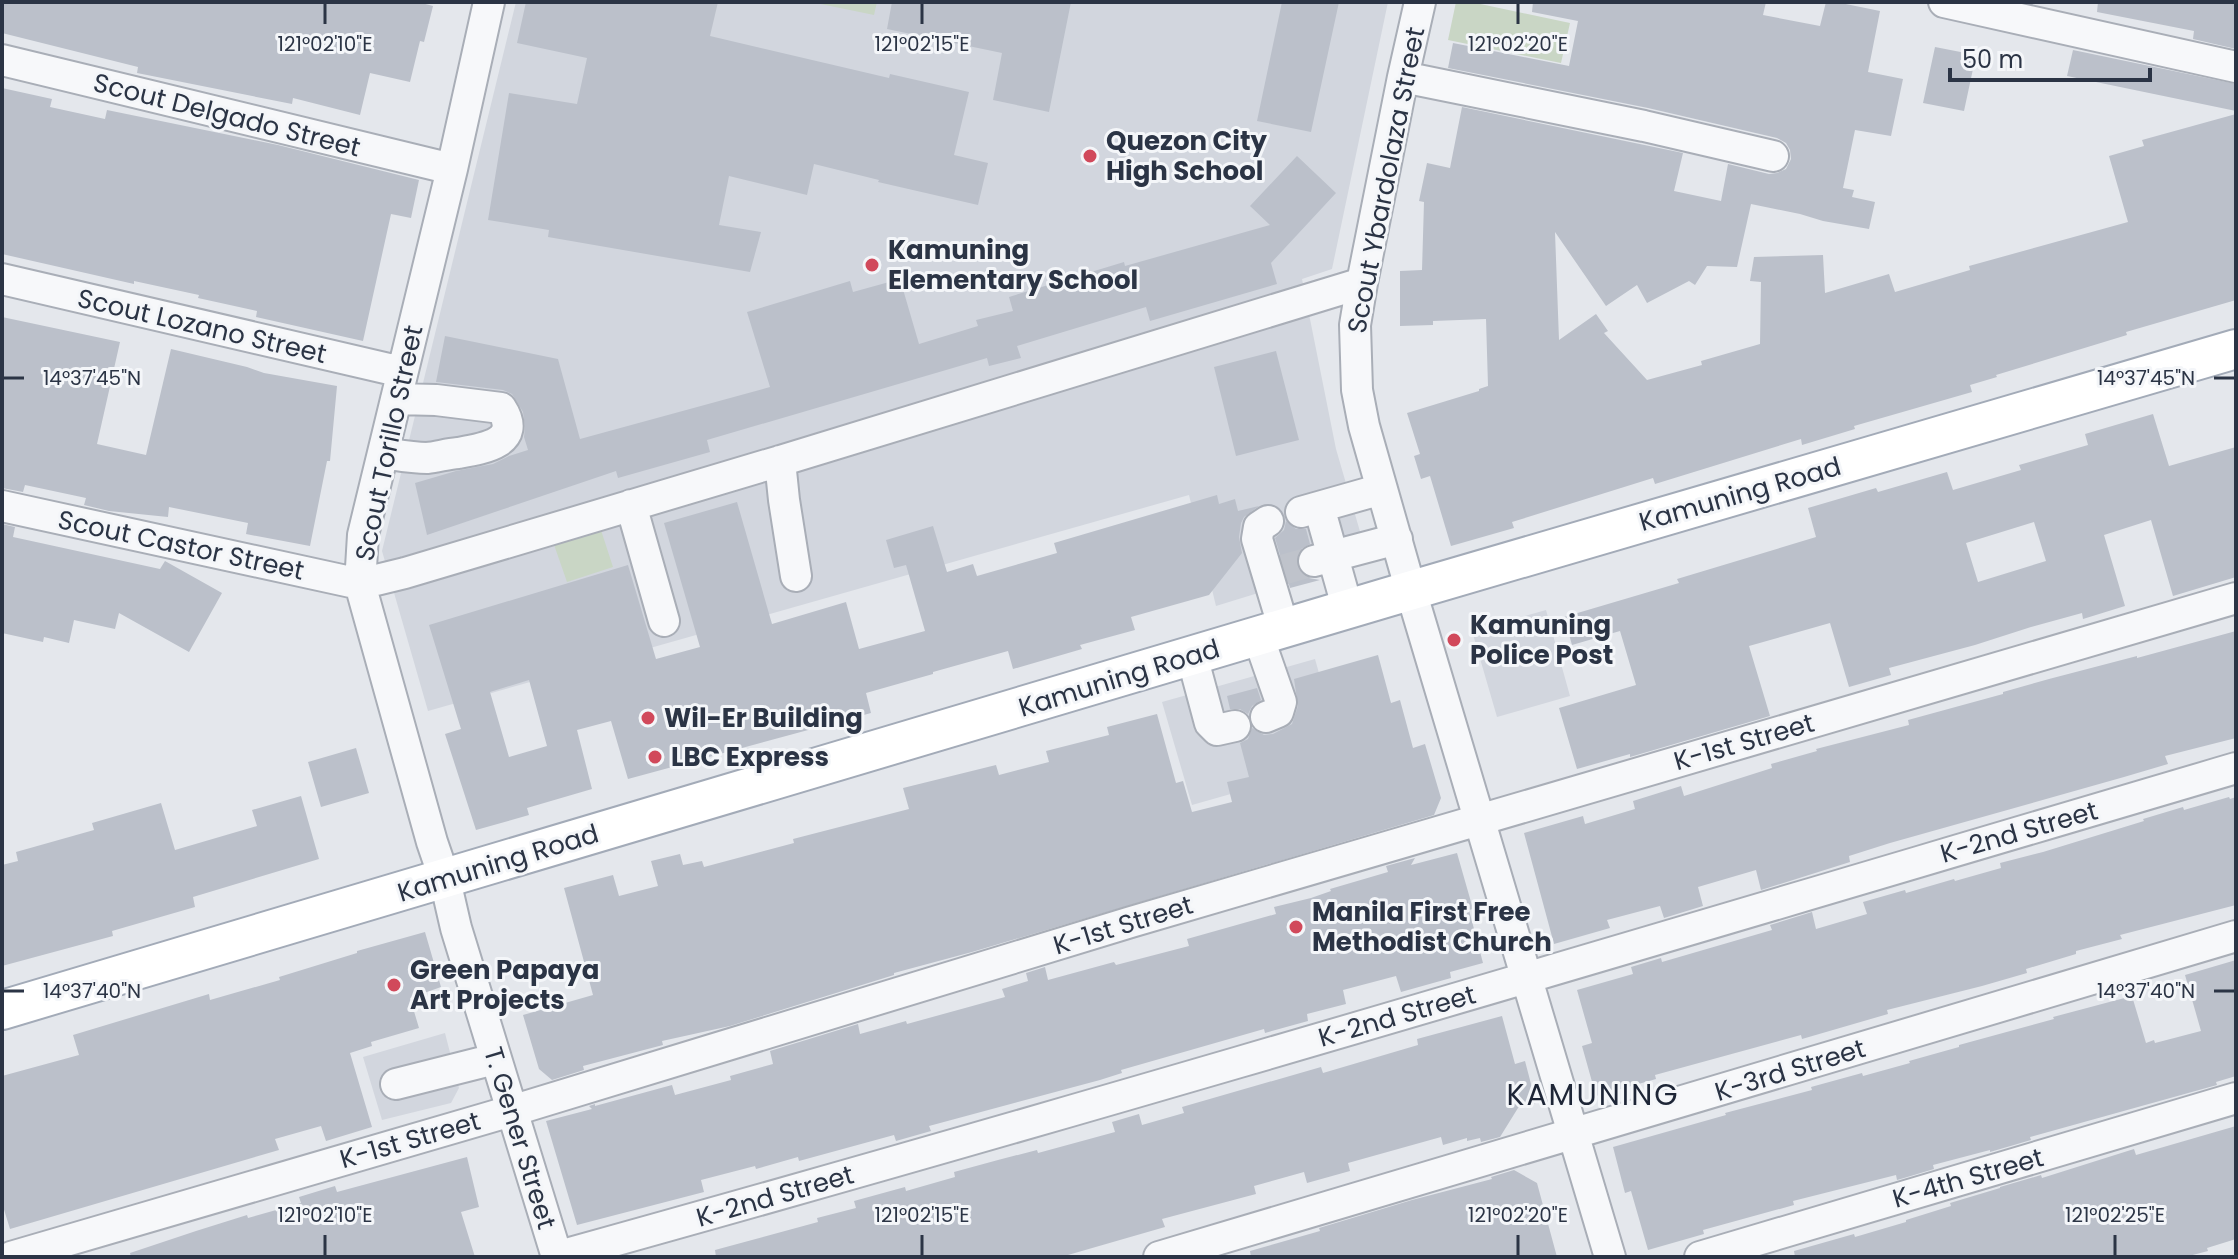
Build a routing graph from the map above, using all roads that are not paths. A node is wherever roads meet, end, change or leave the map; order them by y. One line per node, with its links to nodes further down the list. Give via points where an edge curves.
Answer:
1 (489, 2): 8 (street, Scout Torillo Street)
2 (1420, 2): 6 (street, Scout Ybardolaza Street)
3 (1944, 2): 5 (street)
4 (2, 60): 8 (street, Scout Delgado Street)
5 (2236, 67)
6 (1403, 77): 7 (street); 10 (street, Scout Ybardolaza Street)
7 (1773, 156)
8 (452, 169): 12 (street, Scout Torillo Street)
9 (2, 279): 12 (street, Scout Lozano Street)
10 (1362, 283): 14 (street); 15 (street, Scout Ybardolaza Street, via 1355,325 1357,390)
11 (2236, 349): 23 (main road, Kamuning Road)
12 (399, 386): 13 (street, Scout Torillo Street); 13 (street, Scout Lozano Street, via 436,400 501,408 507,417 506,433 487,448 472,451 427,458)
13 (383, 453): 22 (street, Scout Torillo Street, via 363,535)
14 (780, 461): 16 (street); 21 (street)
15 (1382, 489): 19 (street, Scout Ybardolaza Street); 20 (street, via 1310,509)
16 (631, 505): 22 (street); 26 (street)
17 (2, 506): 22 (street, Scout Castor Street)
18 (1268, 521): 27 (street, via 1259,527 1257,539 1274,572)
19 (1397, 539): 20 (street); 23 (street, Scout Ybardolaza Street)
20 (1323, 559): 25 (street)
21 (796, 576)
22 (360, 584): 33 (street, Scout Torillo Street)
23 (1411, 591): 25 (main road, Kamuning Road); 32 (street, Scout Ybardolaza Street)
24 (2236, 598): 32 (street, K-1st Street)
25 (1348, 610): 27 (main road, Kamuning Road)
26 (664, 621)
27 (1271, 632): 28 (main road, Kamuning Road); 29 (street, via 1281,702 1278,712)
28 (1192, 656): 30 (street, via 1210,723 1217,730); 33 (main road, Kamuning Road)
29 (1266, 717)
30 (1235, 726)
31 (2236, 768): 35 (street, K-2nd Street)
32 (1480, 820): 35 (street, Scout Ybardolaza Street); 40 (street, K-1st Street)
33 (445, 880): 36 (main road, Kamuning Road); 37 (street, T. Gener Street)
34 (2236, 936): 41 (street, K-3rd Street)
35 (1528, 977): 41 (street, Scout Ybardolaza Street); 43 (street, K-2nd Street)
36 (2, 1010)
37 (495, 1059): 38 (street); 40 (street, T. Gener Street)
38 (396, 1084)
39 (2236, 1098): 46 (street, K-4th Street)
40 (511, 1111): 42 (street, K-1st Street); 43 (street, T. Gener Street)
41 (1575, 1135): 44 (street, K-3rd Street); 45 (street, Scout Ybardolaza Street)
42 (11, 1257)
43 (557, 1257)
44 (1159, 1257)
45 (1610, 1257)
46 (1700, 1257)

